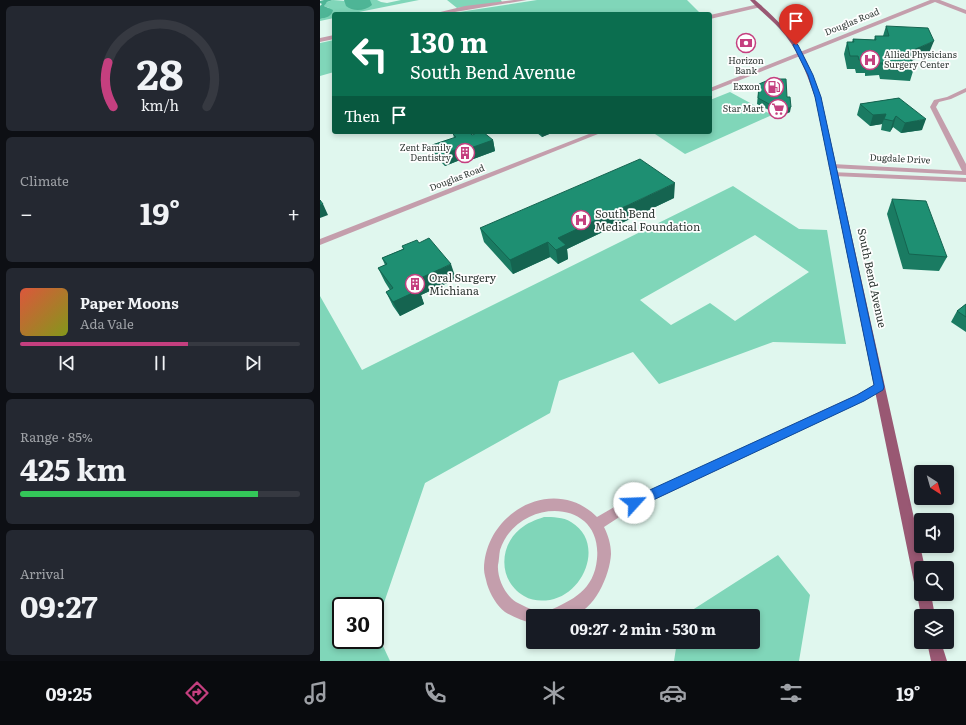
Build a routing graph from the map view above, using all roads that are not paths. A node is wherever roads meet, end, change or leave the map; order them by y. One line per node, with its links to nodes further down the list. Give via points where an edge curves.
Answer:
1 (525, 0): 6 (street)
2 (752, 0): 4 (main road, South Bend Avenue)
3 (934, 0): 5 (street); 7 (street); 11 (street, Douglas Road)
4 (759, 6): 8 (street); 11 (main road, South Bend Avenue, via 784,30)
5 (966, 9)
6 (445, 12)
7 (966, 12)
8 (712, 17)
9 (332, 37): 10 (street)
10 (320, 40)
11 (801, 54): 12 (street, Douglas Road); 15 (main road, South Bend Avenue, via 818,97)
12 (712, 89)
13 (966, 90): 16 (street, via 936,101 933,107)
14 (595, 134): 18 (street, Douglas Road)
15 (833, 170): 16 (street, Dugdale Drive); 17 (street, Dugdale Drive); 19 (main road, South Bend Avenue)
16 (966, 172)
17 (966, 180)
18 (320, 242)
19 (879, 387): 20 (street, via 620,510); 21 (main road, South Bend Avenue)
20 (595, 525): 22 (street, via 602,538 602,570 596,586); 23 (street, via 584,514 570,506 537,506 521,513 497,539 491,556 490,574 496,591 506,604)
21 (916, 561)
22 (571, 609)
23 (526, 614)
24 (936, 649): 25 (main road)
25 (939, 661)

